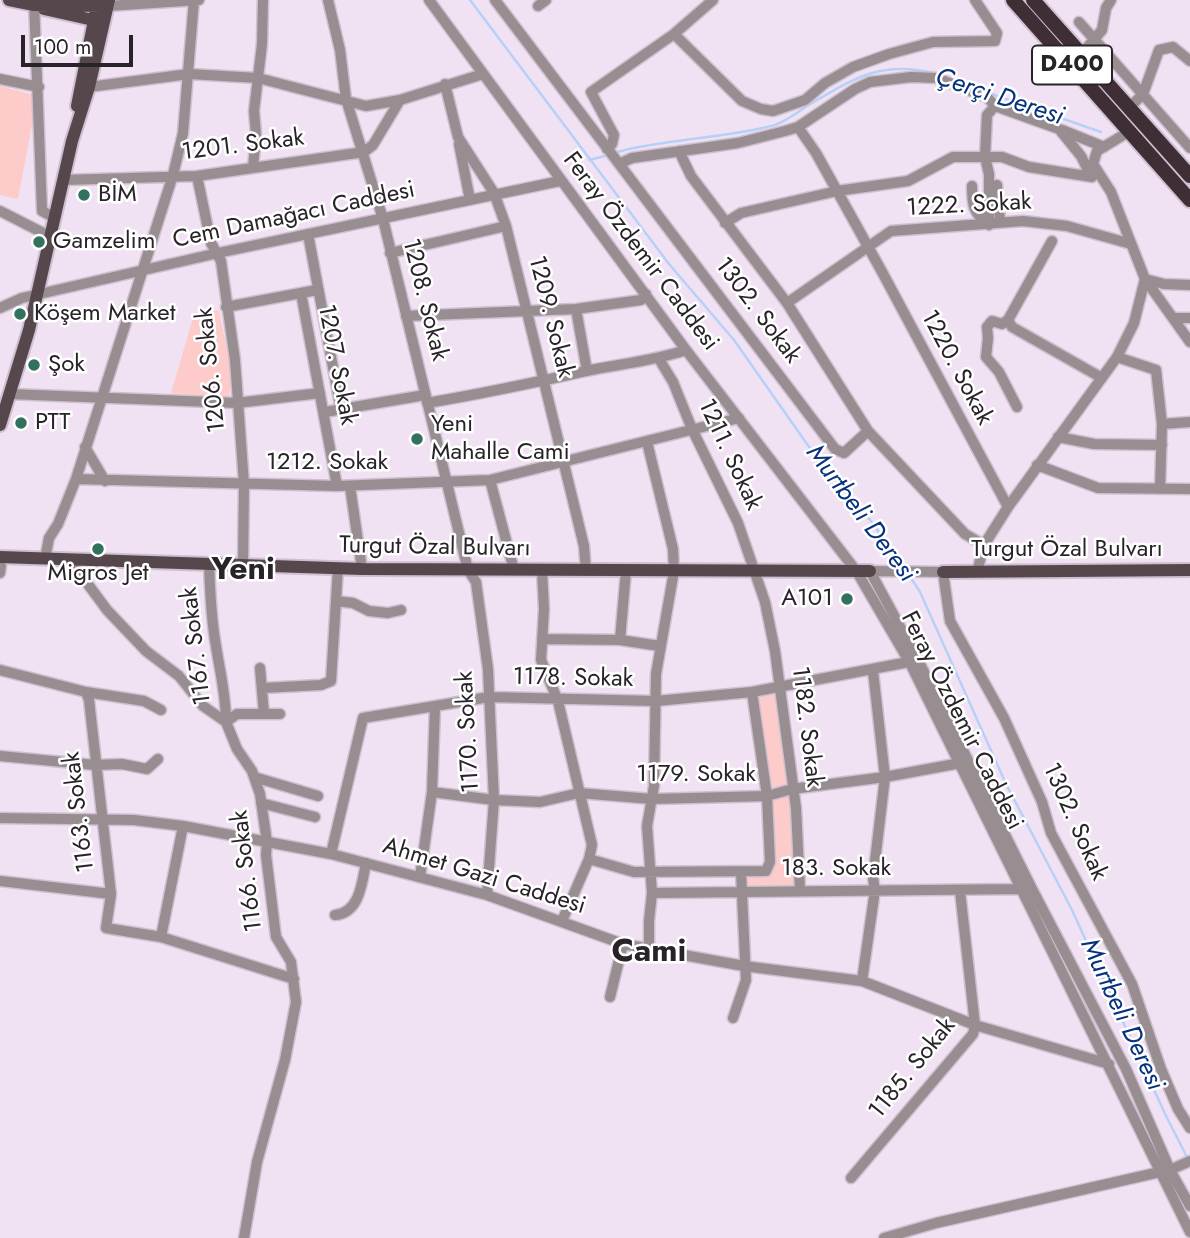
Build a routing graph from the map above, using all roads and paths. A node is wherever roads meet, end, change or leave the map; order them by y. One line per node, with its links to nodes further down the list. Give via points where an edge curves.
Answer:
1 (9, 0): 13 (main road)
2 (194, 0): 3 (street); 14 (street); 20 (street)
3 (199, 0)
4 (263, 0): 22 (street)
5 (327, 0): 28 (street, 1208. Sokak, via 340,50)
6 (429, 0): 21 (street, Feray Özdemir Caddesi)
7 (495, 0): 39 (street)
8 (713, 0): 16 (street)
9 (975, 0): 16 (street, via 997,33 995,41 933,42 889,54 853,67 805,100 773,111 742,101)
10 (1013, 0): 34 (highway, D400)
11 (1033, 0): 18 (highway, D400)
12 (1111, 0): 17 (street, via 1102,30)
13 (34, 2): 14 (main road); 25 (street)
14 (101, 8): 26 (main road); 36 (main road, via 79,86)
15 (1079, 22): 17 (street)
16 (674, 34): 39 (street, via 591,92 614,135)
17 (1094, 39): 18 (street); 27 (street)
18 (1081, 55): 31 (highway, D400)
19 (1190, 61): 27 (street, via 1173,47 1159,50)
20 (189, 74): 22 (street); 26 (street); 45 (street)
21 (483, 74): 24 (street); 51 (street, Feray Özdemir Caddesi)
22 (258, 78): 28 (street); 44 (street)
23 (0, 79): 25 (street)
24 (445, 84): 29 (street); 35 (street, 1209. Sokak)
25 (39, 87): 59 (street, via 42,211)
26 (89, 87): 36 (main road)
27 (1143, 94): 31 (street); 38 (street)
28 (345, 99): 29 (street, via 366,106); 41 (street, 1208. Sokak)
29 (400, 100): 41 (street, via 373,145)
30 (995, 106): 32 (street, via 987,97 936,78 887,79 855,89); 33 (street); 42 (street, via 987,115)
31 (1130, 107): 48 (highway, D400)
32 (798, 127): 40 (street, via 738,143); 54 (street, 1220. Sokak)
33 (1059, 129): 37 (street); 47 (street, via 1082,156)
34 (1130, 131): 37 (street); 57 (highway, D400)
35 (458, 137): 55 (street, 1209. Sokak); 56 (street)
36 (72, 141): 50 (main road)
37 (1104, 147): 49 (street, via 1094,156)
38 (1190, 148)
39 (607, 149): 43 (street)
40 (678, 151): 43 (street); 61 (street)
41 (363, 152): 44 (street, 1201. Sokak); 60 (street, 1208. Sokak)
42 (985, 157): 47 (street); 54 (street, via 953,157 908,181); 62 (street)
43 (619, 164): 107 (street, 1302. Sokak, via 835,449 844,453)
44 (253, 168): 46 (street, 1201. Sokak)
45 (173, 175): 46 (street, 1201. Sokak); 50 (street, 1201. Sokak); 71 (street)
46 (197, 176): 69 (street, 1206. Sokak, via 211,243)
47 (1086, 176): 49 (street)
48 (1190, 176)
49 (1100, 178): 67 (street, via 1111,192)
50 (63, 180): 59 (main road)
51 (560, 181): 55 (street, Cem Damağacı Caddesi); 76 (street, Feray Özdemir Caddesi)
52 (998, 185): 62 (street)
53 (972, 186): 62 (street, via 972,209)
54 (837, 191): 61 (street, via 741,213); 68 (street, 1220. Sokak)
55 (494, 193): 56 (street, Cem Damağacı Caddesi); 63 (street, 1209. Sokak)
56 (470, 200): 60 (street, Cem Damağacı Caddesi)
57 (1190, 200)
58 (0, 211): 65 (street)
59 (55, 218): 65 (main road)
60 (383, 219): 64 (street, Cem Damağacı Caddesi); 70 (street, 1208. Sokak)
61 (725, 223): 78 (street)
62 (995, 224): 67 (street, 1222. Sokak, via 1023,221 1066,226); 68 (street, 1222. Sokak, via 891,231)
63 (506, 226): 70 (street); 82 (street, 1209. Sokak)
64 (308, 234): 69 (street, Cem Damağacı Caddesi); 74 (street, 1207. Sokak)
65 (51, 237): 77 (main road)
66 (1052, 241): 86 (street)
67 (1131, 244): 72 (street)
68 (867, 248): 78 (street, 1222. Sokak); 123 (street, 1220. Sokak)
69 (218, 253): 71 (street, Cem Damağacı Caddesi); 80 (street, 1206. Sokak)
70 (390, 253): 83 (street, 1208. Sokak)
71 (142, 271): 77 (street, Cem Damağacı Caddesi); 96 (street)
72 (1145, 279): 73 (street); 84 (street); 89 (street, via 1134,323)
73 (1190, 285)
74 (317, 290): 75 (street); 100 (street, 1207. Sokak)
75 (301, 293): 80 (street); 94 (street, 1207. Sokak)
76 (646, 294): 81 (street, via 641,300); 88 (street, Feray Özdemir Caddesi)
77 (38, 295): 79 (street, Cem Damağacı Caddesi); 95 (main road)
78 (787, 303): 107 (street)
79 (0, 307)
80 (226, 307): 98 (street, 1206. Sokak)
81 (576, 309): 82 (street); 91 (street)
82 (525, 311): 83 (street); 93 (street, 1209. Sokak)
83 (406, 316): 97 (street, 1208. Sokak)
84 (1173, 318): 85 (street); 87 (street)
85 (1190, 318)
86 (1008, 320): 92 (street, via 1012,327); 99 (street, via 1002,324 992,321 987,327 985,352)
87 (1190, 342)
88 (687, 350): 90 (street); 102 (street, Feray Özdemir Caddesi)
89 (1117, 357): 92 (street); 104 (street, via 1156,370)
90 (659, 359): 91 (street); 106 (street, 1211. Sokak)
91 (587, 371): 93 (street)
92 (1102, 378): 108 (street)
93 (544, 382): 97 (street); 112 (street, 1209. Sokak)
94 (320, 393): 98 (street); 101 (street, 1207. Sokak)
95 (9, 394): 96 (street); 105 (main road)
96 (101, 398): 98 (street); 111 (street)
97 (426, 399): 100 (street); 117 (street, 1208. Sokak)
98 (237, 403): 118 (street, 1206. Sokak)
99 (1017, 407)
100 (341, 410): 101 (street)
101 (325, 412): 120 (street, 1207. Sokak)
102 (739, 418): 106 (street, 1212. Sokak); 139 (street, Feray Özdemir Caddesi)
103 (1190, 422): 104 (street)
104 (1163, 424): 110 (street)
105 (0, 425)
106 (692, 429): 109 (street, 1212. Sokak); 140 (street, 1211. Sokak, via 738,523)
107 (867, 430): 124 (street, via 965,534)
108 (1058, 437): 110 (street, via 1094,444); 113 (street)
109 (647, 442): 112 (street, 1212. Sokak); 138 (street, via 673,549)
110 (1162, 445): 121 (street)
111 (85, 447): 114 (street); 116 (street)
112 (563, 462): 115 (street, 1212. Sokak); 135 (street, 1209. Sokak)
113 (1037, 465): 121 (street, via 1098,488); 123 (street)
114 (76, 479): 116 (street, 1212. Sokak); 125 (street, via 49,538)
115 (490, 480): 117 (street, 1212. Sokak); 133 (street)
116 (105, 481): 118 (street, 1212. Sokak)
117 (448, 482): 119 (street, 1212. Sokak); 132 (street, 1208. Sokak)
118 (244, 484): 120 (street, 1212. Sokak); 129 (street, 1206. Sokak)
119 (349, 485): 120 (street, 1212. Sokak); 131 (street)
120 (337, 486)
121 (1160, 489): 122 (street)
122 (1190, 489)
123 (1008, 507): 124 (street)
124 (985, 545): 142 (street)
125 (45, 559): 126 (main road, Turgut Özal Bulvarı); 128 (main road, Turgut Özal Bulvarı)
126 (70, 560): 127 (main road, Turgut Özal Bulvarı); 163 (street, 1166. Sokak, via 107,610 146,651)
127 (209, 564): 129 (main road, Turgut Özal Bulvarı); 163 (street, 1167. Sokak)
128 (0, 565)
129 (243, 565): 130 (main road, Turgut Özal Bulvarı)
130 (338, 568): 131 (main road, Turgut Özal Bulvarı); 143 (street)
131 (362, 569): 132 (main road, Turgut Özal Bulvarı)
132 (467, 570): 133 (main road, Turgut Özal Bulvarı); 156 (street, 1170. Sokak, via 476,582)
133 (514, 570): 134 (main road, Turgut Özal Bulvarı)
134 (542, 570): 135 (main road, Turgut Özal Bulvarı); 145 (street)
135 (586, 570): 137 (main road, Turgut Özal Bulvarı)
136 (1190, 570): 142 (main road, Turgut Özal Bulvarı)
137 (626, 571): 138 (main road, Turgut Özal Bulvarı); 146 (street)
138 (674, 571): 140 (main road, Turgut Özal Bulvarı); 147 (street)
139 (863, 571): 140 (main road, Turgut Özal Bulvarı); 141 (street); 148 (street, Feray Özdemir Caddesi)
140 (756, 572): 153 (street, 1182. Sokak)
141 (943, 572): 142 (main road, Turgut Özal Bulvarı); 210 (street, 1302. Sokak, via 950,621 1004,718 1051,833 1132,984 1161,1069)
142 (977, 572)
143 (336, 601): 144 (street, via 369,611); 152 (street, via 331,681)
144 (401, 610)
145 (542, 639): 146 (street); 157 (street, via 541,660)
146 (620, 640): 147 (street)
147 (660, 646): 158 (street)
148 (914, 661): 150 (street, 1178. Sokak); 166 (street, Feray Özdemir Caddesi)
149 (260, 668): 152 (street)
150 (873, 671): 153 (street, 1178. Sokak); 169 (street)
151 (0, 672): 154 (street)
152 (263, 688): 161 (street)
153 (780, 688): 155 (street, 1178. Sokak); 170 (street, 1182. Sokak)
154 (86, 692): 160 (street, via 144,701); 167 (street, 1163. Sokak)
155 (752, 692): 158 (street, 1178. Sokak); 174 (street)
156 (489, 697): 157 (street, 1178. Sokak); 159 (street, 1178. Sokak); 176 (street, 1170. Sokak)
157 (558, 701): 158 (street, 1178. Sokak); 172 (street)
158 (656, 701): 175 (street)
159 (435, 707): 171 (street); 183 (street, 1178. Sokak, via 363,718)
160 (161, 710)
161 (264, 714): 162 (street); 163 (street, via 237,713)
162 (280, 714)
163 (226, 722): 168 (street, 1166. Sokak)
164 (0, 755): 167 (street)
165 (158, 759): 167 (street, via 147,769)
166 (965, 763): 169 (street, 1179. Sokak); 190 (street, Feray Özdemir Caddesi); 212 (street, via 1126,1069)
167 (95, 765): 180 (street, 1163. Sokak)
168 (254, 777): 173 (street); 177 (street, 1166. Sokak)
169 (885, 777): 170 (street, 1179. Sokak); 192 (street)
170 (792, 789): 174 (street, 1179. Sokak); 191 (street, 1182. Sokak)
171 (432, 792): 176 (street, 1179. Sokak); 188 (street)
172 (579, 793): 175 (street, 1179. Sokak); 176 (street, 1179. Sokak, via 540,802); 184 (street, via 592,845)
173 (318, 796)
174 (768, 796): 175 (street, 1179. Sokak); 187 (street, via 769,867)
175 (652, 799): 186 (street, via 647,826)
176 (494, 800): 197 (street, 1170. Sokak)
177 (261, 803): 178 (street); 182 (street, 1166. Sokak)
178 (315, 817)
179 (0, 818): 180 (street, Ahmet Gazi Caddesi)
180 (103, 820): 181 (street, Ahmet Gazi Caddesi); 196 (street, 1163. Sokak)
181 (183, 826): 182 (street, Ahmet Gazi Caddesi); 200 (street)
182 (267, 842): 183 (street, Ahmet Gazi Caddesi); 204 (street, 1166. Sokak, via 276,937 291,962)
183 (331, 854): 185 (street, Ahmet Gazi Caddesi)
184 (589, 859): 186 (street); 199 (street)
185 (366, 863): 188 (street, Ahmet Gazi Caddesi); 198 (street, via 353,906)
186 (650, 872): 187 (street); 195 (street)
187 (741, 872): 194 (street)
188 (421, 877): 197 (street, Ahmet Gazi Caddesi)
189 (0, 881): 196 (street)
190 (1021, 889): 193 (street, 183. Sokak); 209 (street, Feray Özdemir Caddesi)
191 (800, 890): 192 (street, 183. Sokak); 194 (street, 183. Sokak)
192 (875, 890): 193 (street, 183. Sokak); 205 (street)
193 (960, 891): 208 (street, 1185. Sokak)
194 (741, 892): 195 (street, 183. Sokak); 203 (street)
195 (652, 893): 202 (street)
196 (111, 894): 200 (street, 1163. Sokak, via 106,928)
197 (488, 895): 199 (street, Ahmet Gazi Caddesi)
198 (335, 915)
199 (562, 921): 201 (street, Ahmet Gazi Caddesi)
200 (161, 937): 204 (street)
201 (623, 944): 202 (street, Ahmet Gazi Caddesi); 206 (street)
202 (649, 950): 203 (street, Ahmet Gazi Caddesi)
203 (744, 966): 205 (street, Ahmet Gazi Caddesi); 207 (street, via 746,980)
204 (294, 979): 216 (street, 1166. Sokak, via 296,1002 285,1060 257,1162)
205 (862, 981): 208 (street, Ahmet Gazi Caddesi)
206 (610, 997)
207 (733, 1018)
208 (975, 1025): 209 (street, Ahmet Gazi Caddesi); 213 (street, 1185. Sokak)
209 (1109, 1064): 212 (street, Feray Özdemir Caddesi)
210 (1190, 1128)
211 (1187, 1162): 212 (street)
212 (1165, 1171): 214 (street); 215 (street, Feray Özdemir Caddesi); 217 (street)
213 (851, 1178)
214 (1190, 1206)
215 (1190, 1230)
216 (244, 1238)
217 (884, 1238)

